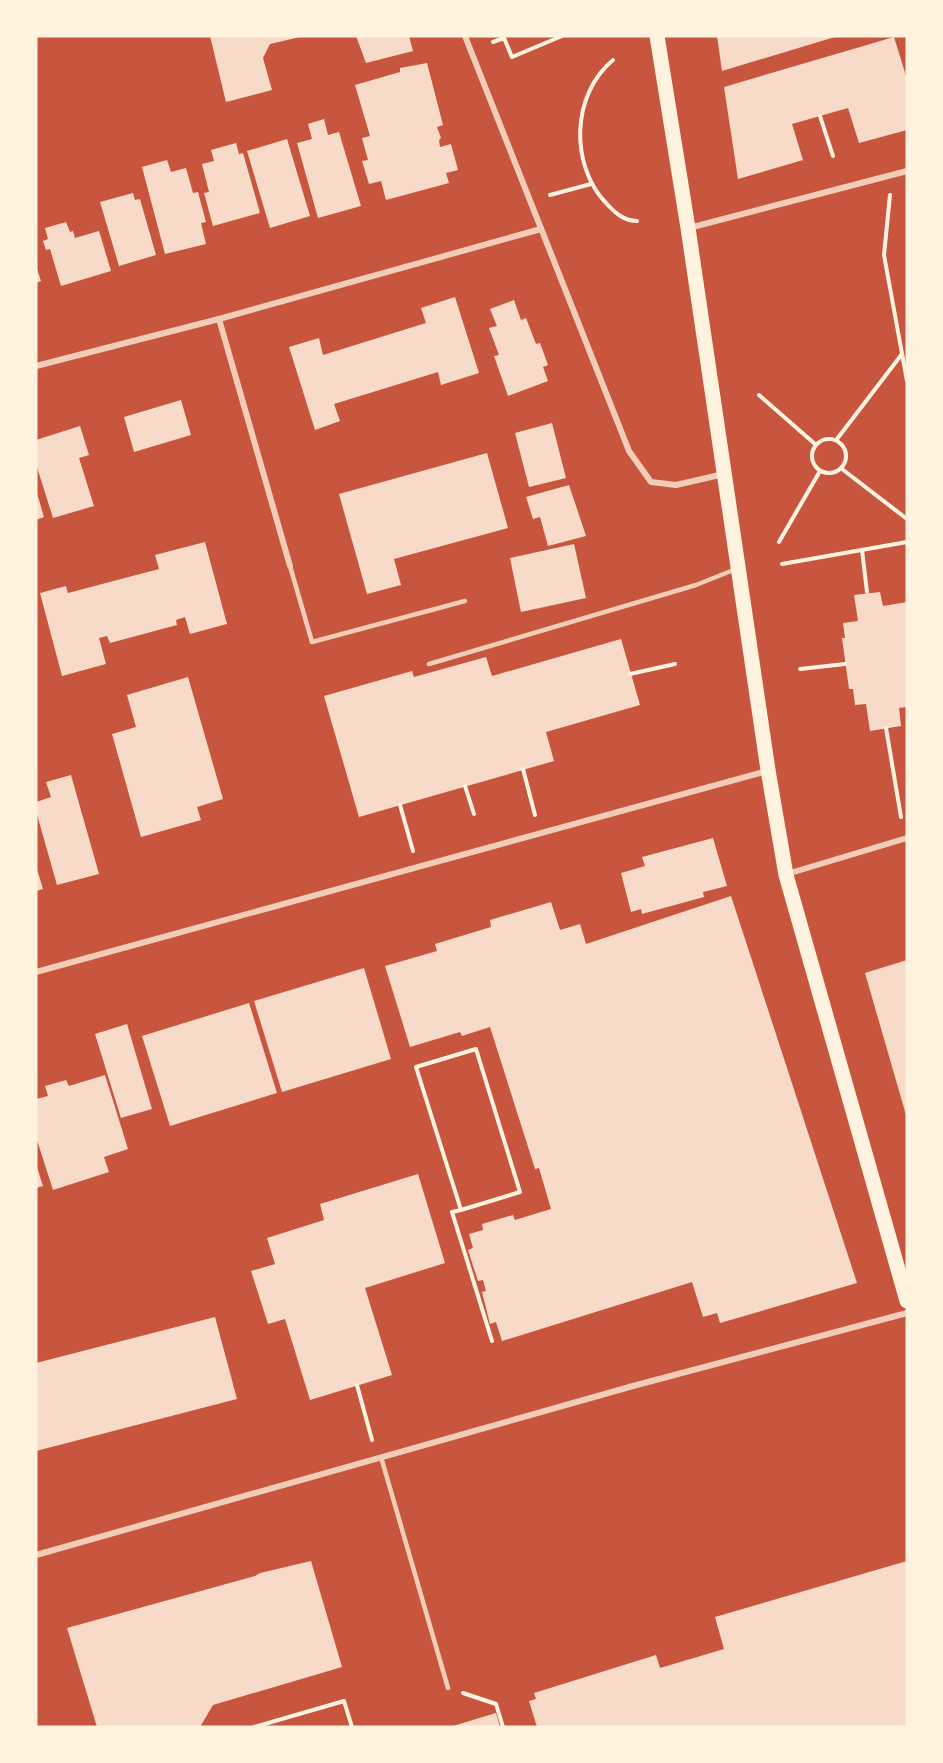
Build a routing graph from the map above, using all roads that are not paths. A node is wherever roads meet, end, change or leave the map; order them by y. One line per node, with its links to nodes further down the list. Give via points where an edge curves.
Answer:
1 (465, 36): 5 (street)
2 (657, 36): 4 (main road)
3 (907, 171): 4 (street)
4 (688, 228): 8 (main road)
5 (541, 229): 6 (street); 8 (street, via 629,451 651,482 671,486)
6 (219, 319): 7 (street); 9 (street)
7 (36, 366)
8 (724, 474): 10 (main road)
9 (290, 566): 11 (lane, via 312,642)
10 (738, 568): 12 (lane, via 696,585); 13 (main road)
11 (465, 601)
12 (429, 664)
13 (768, 770): 15 (main road); 16 (street)
14 (907, 838): 15 (street)
15 (786, 875): 17 (main road)
16 (36, 972)
17 (907, 1301)
18 (907, 1313): 19 (street)
19 (381, 1457): 20 (street); 21 (lane)
20 (36, 1555)
21 (448, 1688)

